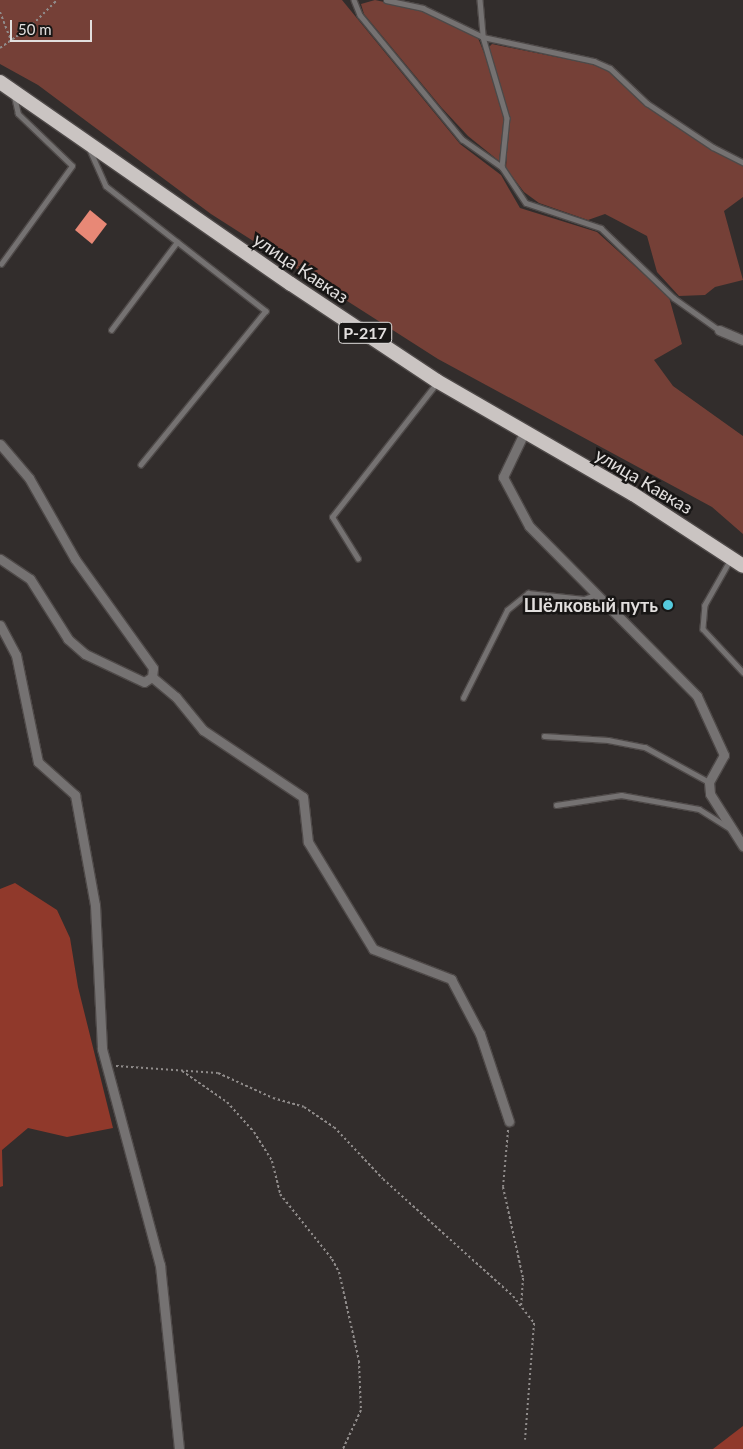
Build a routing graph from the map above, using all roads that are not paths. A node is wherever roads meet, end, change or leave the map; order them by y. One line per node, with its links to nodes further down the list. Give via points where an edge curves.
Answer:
1 (355, 0): 9 (lane, via 360,15 462,140)
2 (386, 0): 4 (lane, via 423,8)
3 (480, 0): 4 (lane)
4 (483, 37): 8 (lane, via 594,61 610,68 647,103 713,147); 9 (lane, via 506,118)
5 (0, 82): 6 (highway, улица Кавказ / Р-217)
6 (12, 90): 7 (highway, улица Кавказ / Р-217); 11 (lane, via 18,114 72,166)
7 (88, 144): 10 (lane, via 106,186); 15 (highway, улица Кавказ / Р-217)
8 (743, 162)
9 (502, 167): 13 (lane, via 526,204 601,228 674,298)
10 (177, 242): 12 (lane); 18 (lane, via 266,311)
11 (1, 264)
12 (111, 330)
13 (719, 330): 14 (street)
14 (743, 340)
15 (438, 381): 16 (highway, улица Кавказ / Р-217); 20 (lane, via 332,517)
16 (524, 433): 21 (highway, улица Кавказ / Р-217, via 633,494); 22 (street, via 503,477 529,526)
17 (0, 444): 25 (street, via 29,478 75,559 153,668)
18 (141, 465)
19 (0, 559): 25 (street, via 30,579 68,639 85,654 144,682)
20 (358, 559)
21 (737, 562): 24 (lane, via 705,605 702,629)
22 (597, 594): 26 (lane, via 584,599 528,593 507,610); 28 (street, via 697,696 724,754)
23 (0, 625): 33 (street, via 16,655 38,762 75,795 95,905 102,1049 160,1265)
24 (743, 672)
25 (152, 677): 32 (street, via 176,697 204,730 303,797 308,842 373,949 451,980 480,1034)
26 (463, 698)
27 (544, 736): 28 (lane, via 608,740 645,747)
28 (709, 782): 30 (street, via 713,803)
29 (556, 805): 30 (lane, via 621,795 699,809)
30 (732, 830): 31 (street)
31 (743, 846)
32 (509, 1121)
33 (179, 1449)

